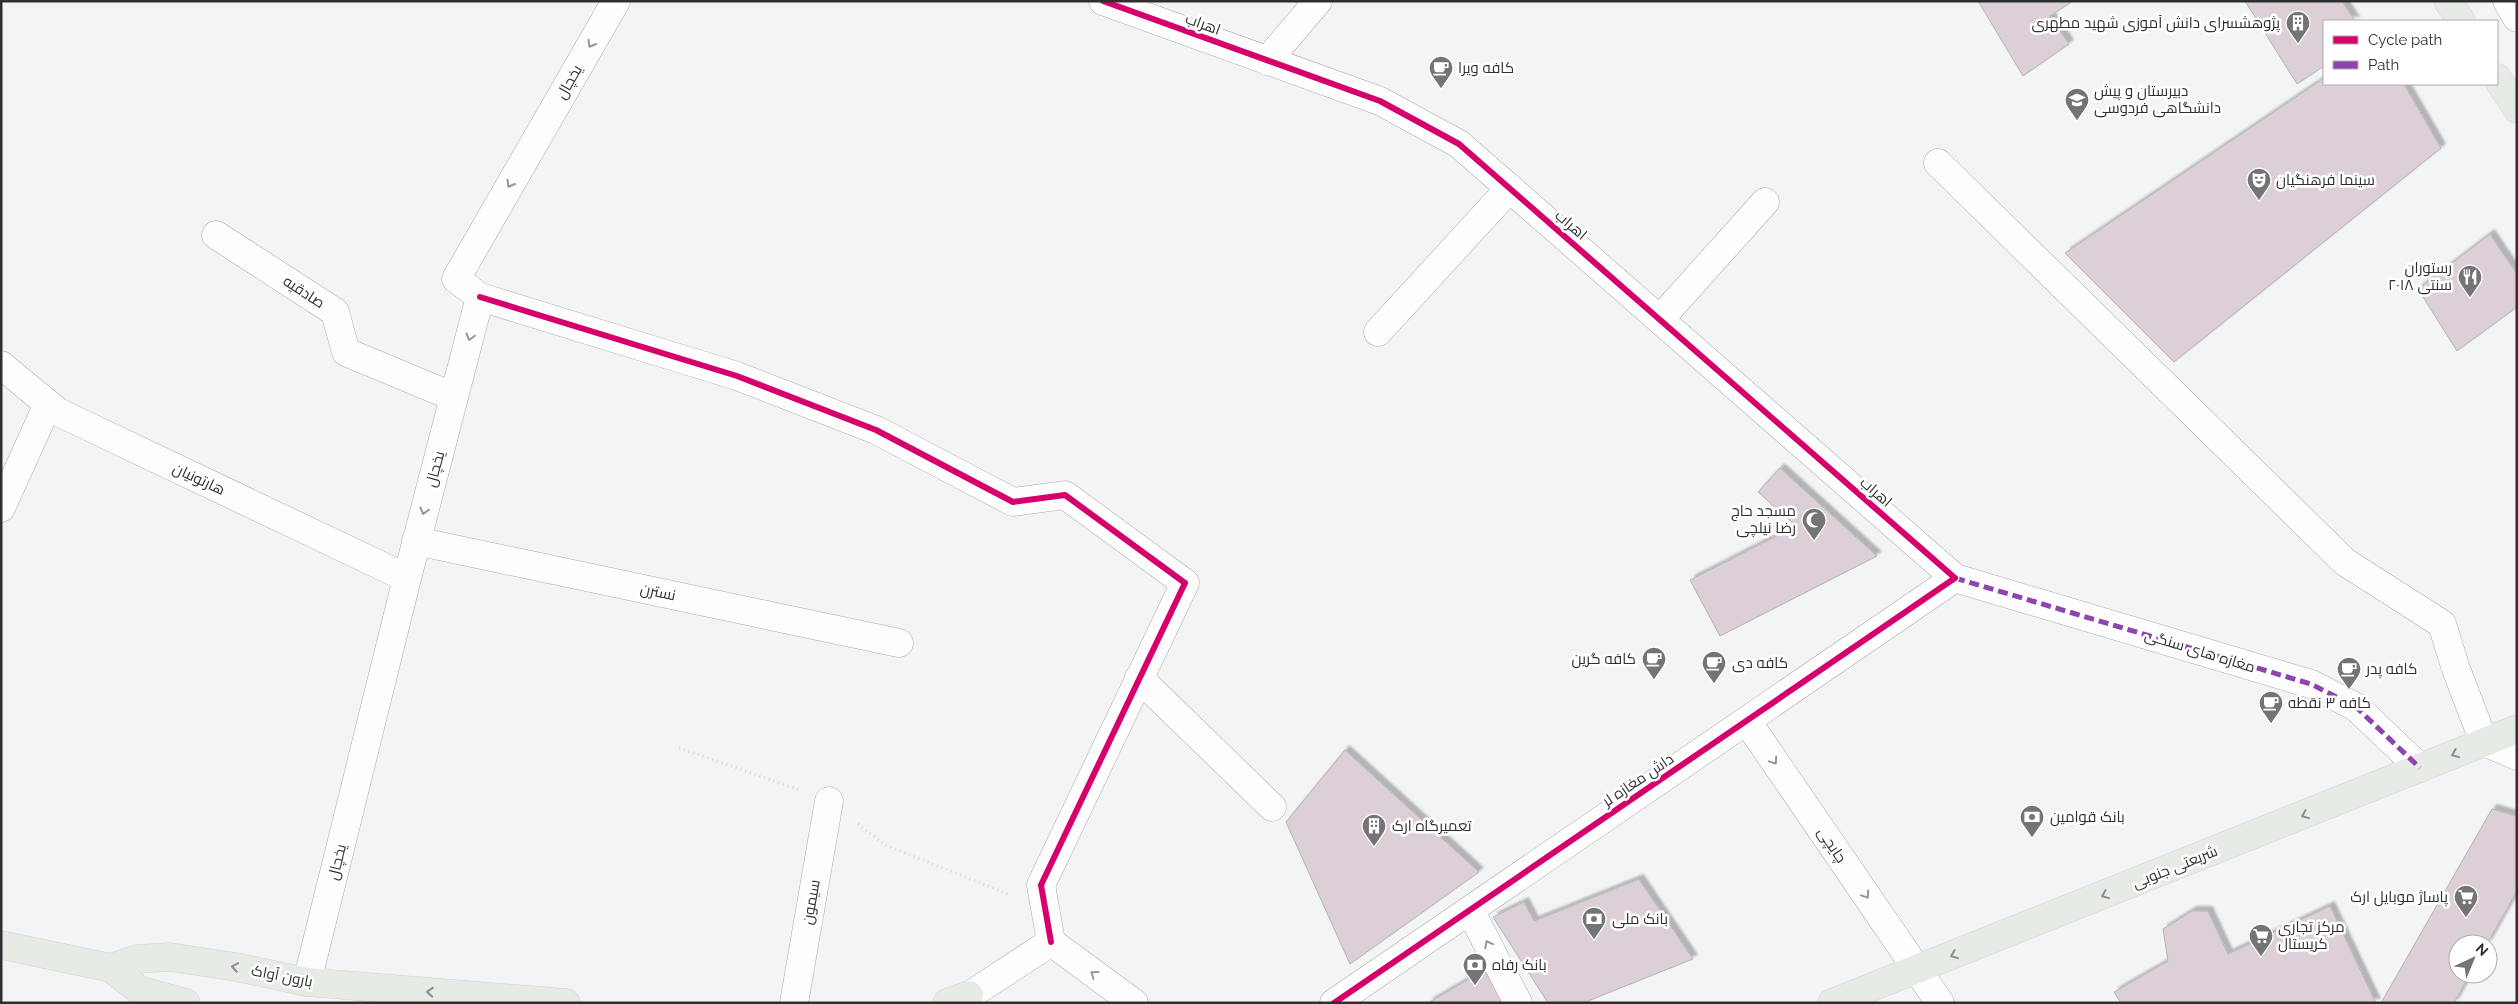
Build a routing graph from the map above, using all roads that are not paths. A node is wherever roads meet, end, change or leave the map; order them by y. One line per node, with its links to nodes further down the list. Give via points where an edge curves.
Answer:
1 (616, 1): 15 (street, یخچال, one-way to 15, via 456,279)
2 (1102, 1): 8 (street, اهراب)
3 (1318, 1): 8 (street)
4 (2448, 1): 7 (main road)
5 (2507, 1): 6 (street)
6 (2517, 18)
7 (2460, 20)
8 (1267, 61): 12 (street, اهراب, via 1380,102 1459,144)
9 (2498, 80): 10 (main road)
10 (2517, 109)
11 (1938, 163): 29 (street, via 2345,562 2442,624)
12 (1510, 188): 16 (street, اهراب); 17 (street)
13 (1765, 202): 16 (street)
14 (216, 235): 19 (street, صادقیه, via 335,312 346,352)
15 (480, 297): 19 (street, یخچال, one-way to 19); 26 (street, via 737,376 876,430 1013,502 1065,495 1184,583)
16 (1660, 319): 24 (street, اهراب)
17 (1378, 332)
18 (1, 365): 20 (street, هارتونیان)
19 (454, 397): 22 (street, یخچال, one-way to 22)
20 (48, 404): 21 (street); 23 (street, هارتونیان, via 58,412)
21 (1, 508)
22 (416, 541): 23 (street, یخچال); 25 (street, نسترن)
23 (407, 578): 39 (street, یخچال)
24 (1955, 578): 27 (street, داش مغازه لر); 31 (street, مغازه های سنگی, via 2312,684 2356,707)
25 (899, 643)
26 (1139, 678): 33 (street); 35 (street, via 1040,885)
27 (1747, 721): 34 (street, داش مغازه لر); 38 (street, چایچی, one-way to 38)
28 (2517, 729): 29 (main road, شریعتی جنوبی)
29 (2484, 742): 30 (street); 31 (main road, شریعتی جنوبی, one-way to 31)
30 (2517, 756)
31 (2420, 768): 38 (main road, شریعتی جنوبی, one-way to 38)
32 (829, 800): 45 (street, سیمون)
33 (1272, 807)
34 (1470, 910): 47 (street, داش مغازه لر); 48 (street, one-way to 34)
35 (1050, 942): 41 (street); 46 (street, one-way to 35)
36 (1, 946): 37 (main road, بارون آواک)
37 (112, 968): 39 (main road, بارون آواک, one-way to 37, via 170,957 137,960); 40 (main road)
38 (1918, 970): 49 (main road, شریعتی جنوبی); 50 (street, چایچی)
39 (307, 982): 43 (main road); 44 (main road, بارون آواک, one-way to 39)
40 (151, 999): 42 (main road)
41 (958, 1000)
42 (186, 1003)
43 (356, 1003)
44 (566, 1003)
45 (794, 1003)
46 (1134, 1003)
47 (1334, 1003)
48 (1518, 1003)
49 (1832, 1003)
50 (1940, 1003)

